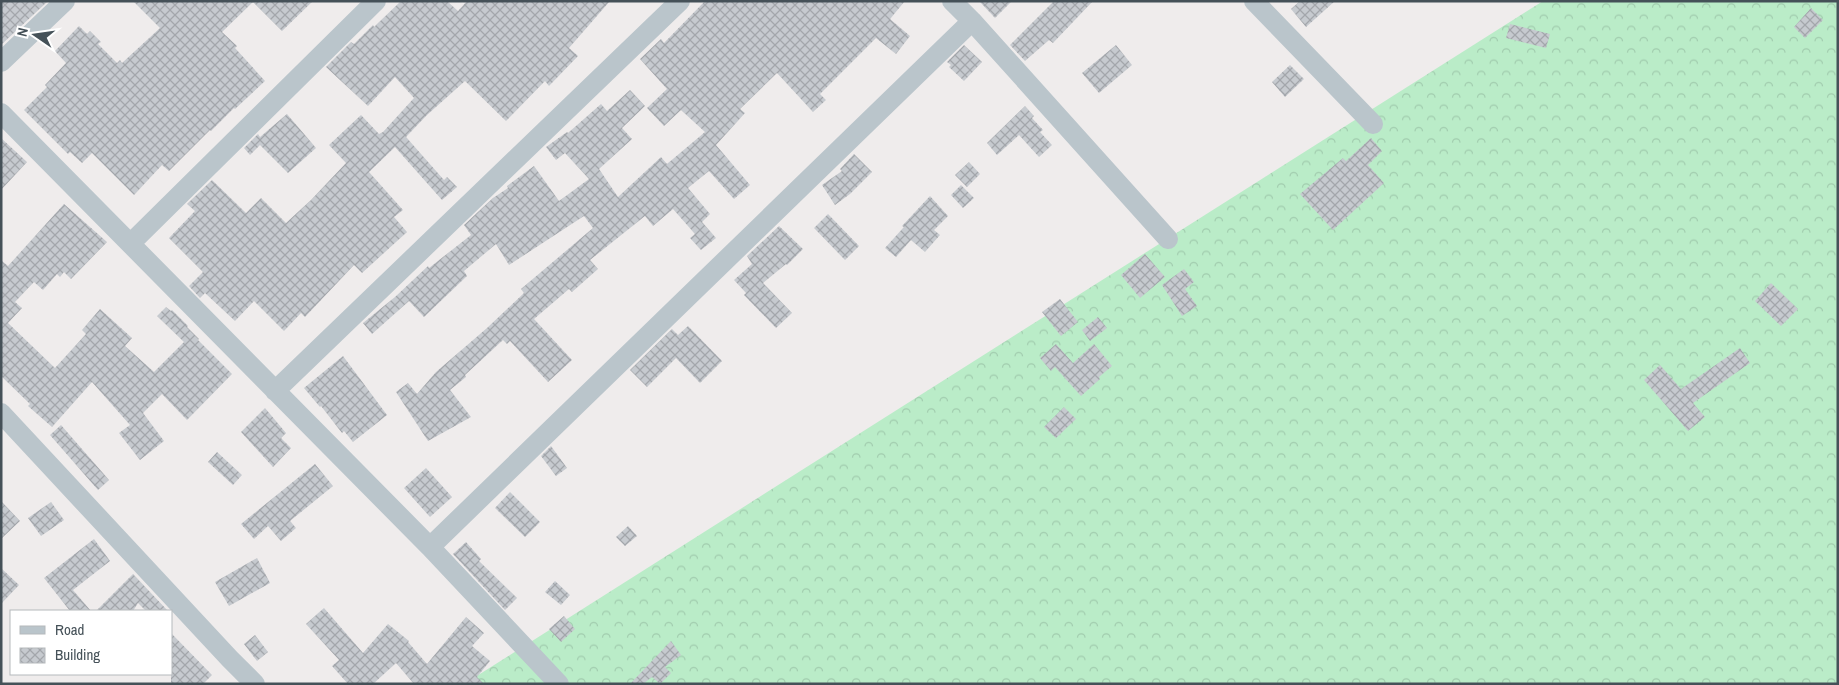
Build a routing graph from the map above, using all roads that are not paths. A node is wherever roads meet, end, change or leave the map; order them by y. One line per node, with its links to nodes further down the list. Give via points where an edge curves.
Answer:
1 (65, 1): 7 (street)
2 (376, 1): 11 (street)
3 (680, 1): 12 (street)
4 (952, 1): 6 (street)
5 (1254, 1): 9 (street)
6 (972, 21): 10 (street); 14 (street)
7 (1, 62)
8 (1, 112): 11 (street)
9 (1373, 124)
10 (1168, 239)
11 (131, 242): 12 (street)
12 (275, 391): 14 (street)
13 (1, 413): 15 (street)
14 (430, 547): 16 (street)
15 (256, 684)
16 (559, 684)

